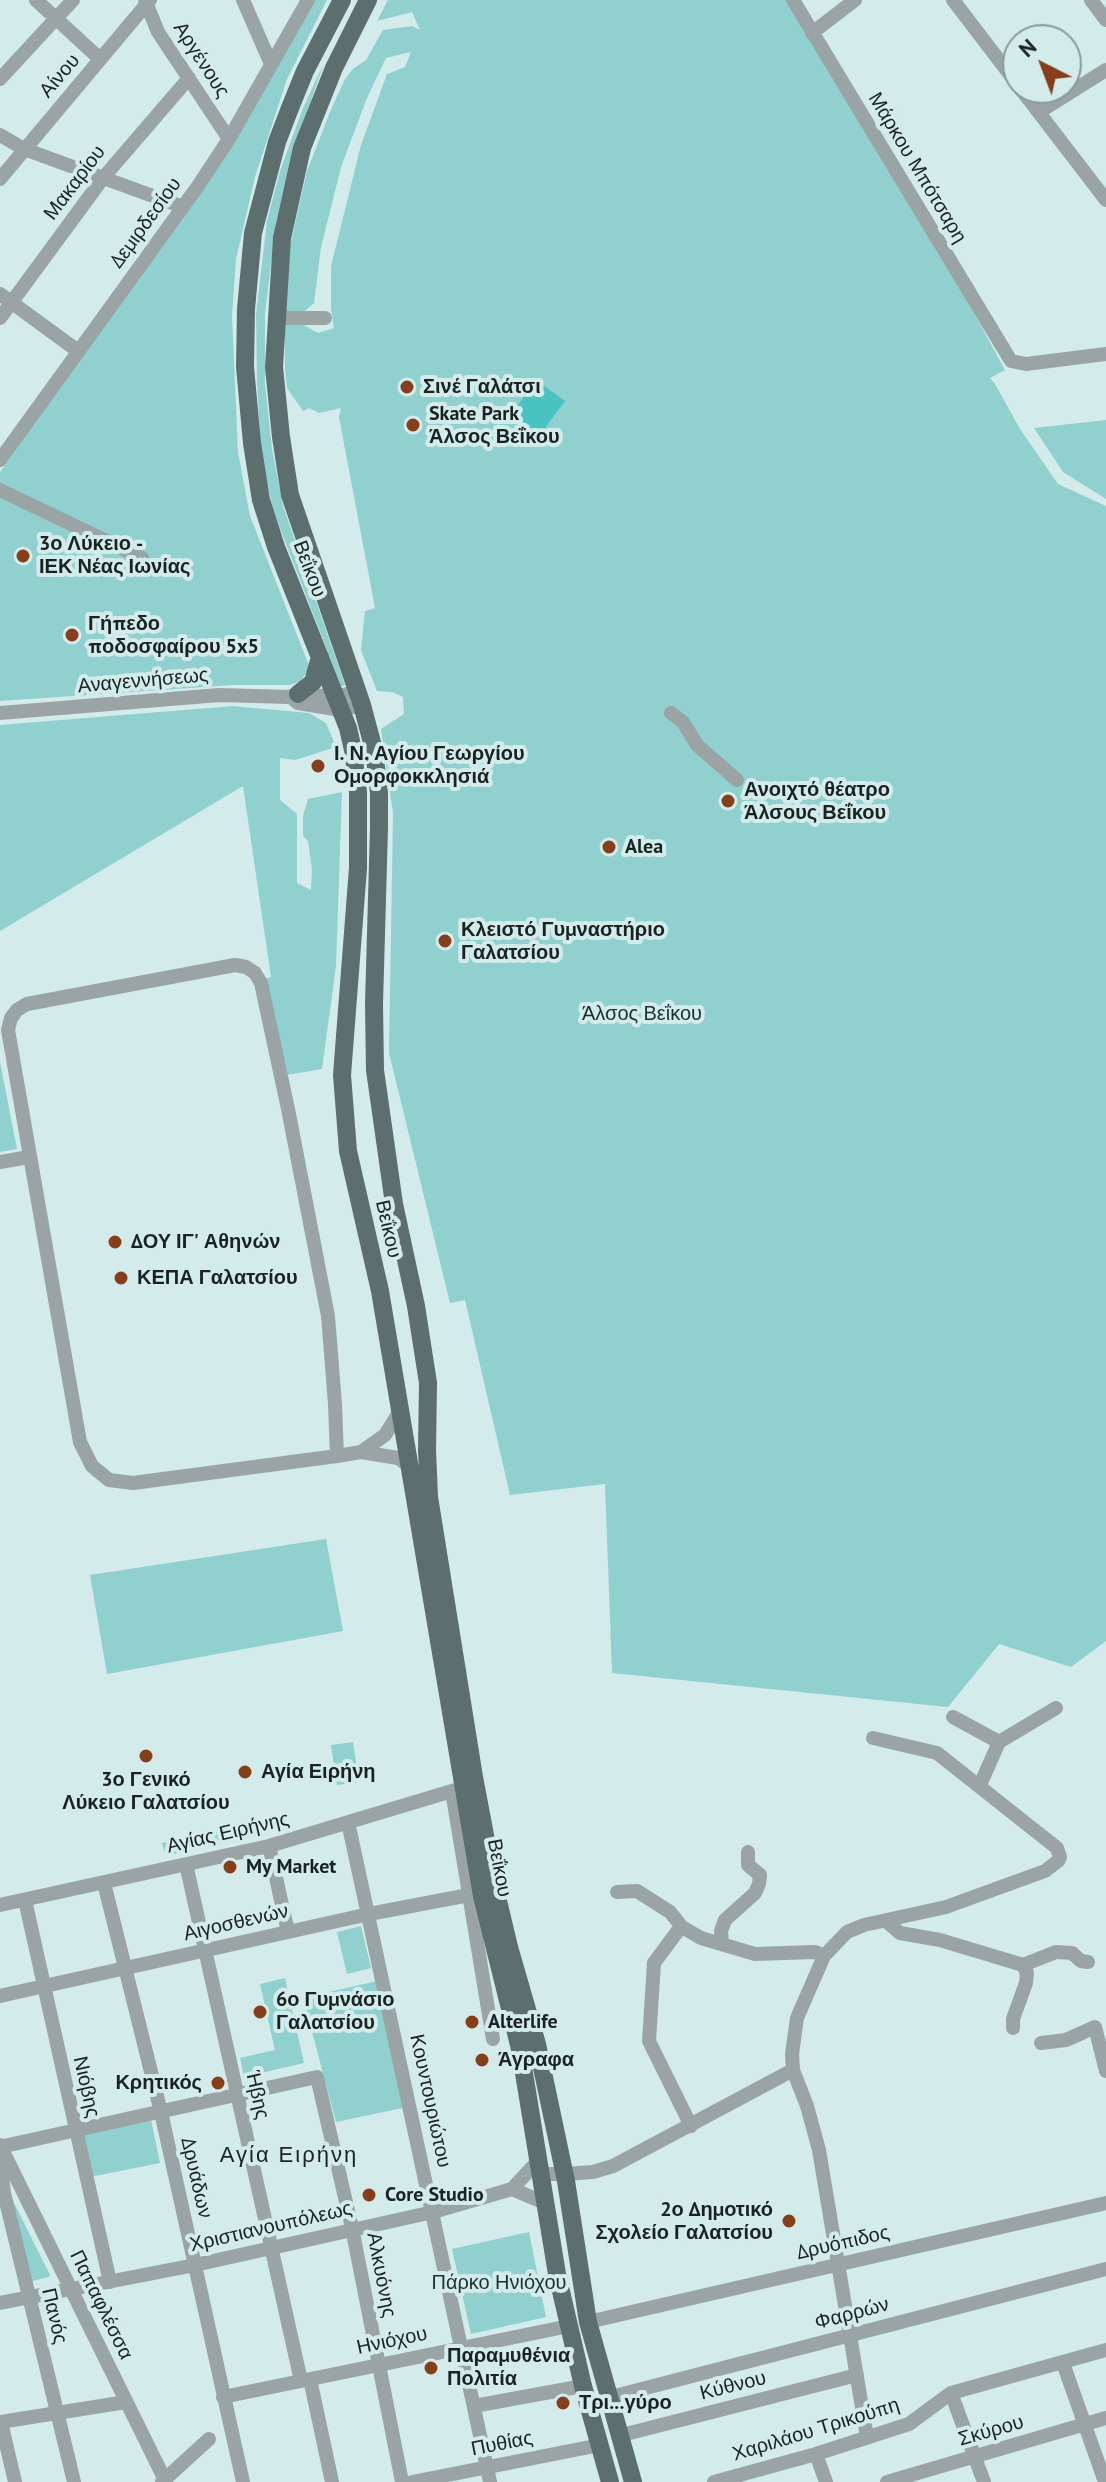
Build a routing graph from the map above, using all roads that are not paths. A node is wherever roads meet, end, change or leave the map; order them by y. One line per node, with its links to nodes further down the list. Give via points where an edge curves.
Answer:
1 (36, 0): 13 (street)
2 (73, 0): 13 (street)
3 (243, 0): 18 (street)
4 (308, 0): 18 (street, Δεμιρδεσίου)
5 (342, 0): 41 (main road, Βεΐκου, via 305,71 277,142 253,233 246,309 245,367 261,500)
6 (368, 0): 15 (main road, Βεΐκου)
7 (379, 0): 15 (main road)
8 (793, 0): 16 (street, Μάρκου Μπότσαρη)
9 (855, 0): 16 (street)
10 (953, 0): 19 (street)
11 (1091, 0): 14 (street)
12 (147, 2): 17 (street, Αίνου); 21 (street, Αργένους, via 158,32)
13 (56, 18): 17 (street); 22 (street)
14 (1106, 20)
15 (356, 22): 34 (main road, Βεΐκου, via 302,148 282,238)
16 (812, 33): 37 (street, Μάρκου Μπότσαρη, via 1007,356 1026,364)
17 (100, 59): 27 (street, Αίνου)
18 (271, 64): 26 (street, Δεμιρδεσίου)
19 (1002, 64)
20 (1106, 70): 24 (street)
21 (189, 78): 26 (street, Αργένους); 28 (street, Μακαρίου)
22 (0, 79)
23 (1033, 104): 24 (street)
24 (1039, 112): 30 (street)
25 (0, 135): 27 (street)
26 (229, 139): 31 (street, Δεμιρδεσίου)
27 (24, 149): 28 (street); 29 (street, Αίνου)
28 (103, 178): 31 (street); 32 (street, Μακαρίου)
29 (0, 179)
30 (1106, 200)
31 (183, 207): 36 (street, Δεμιρδεσίου)
32 (6, 298): 33 (street, Μακαρίου); 36 (street)
33 (0, 318)
34 (275, 318): 35 (street); 43 (main road, Βεΐκου, via 274,367 290,495)
35 (325, 318)
36 (78, 351): 38 (street, Δεμιρδεσίου)
37 (1106, 354)
38 (0, 460)
39 (0, 490): 40 (street)
40 (142, 558)
41 (320, 657): 42 (main road, via 313,682); 44 (main road, Βεΐκου)
42 (294, 695): 44 (street, Αναγεννήσεως); 45 (street, Αναγεννήσεως, via 219,695)
43 (360, 698): 44 (street, Αναγεννήσεως); 92 (main road, Βεΐκου, via 379,793 375,1070 428,1383 429,1497 495,1888)
44 (338, 703): 50 (main road, Βεΐκου, via 348,728 358,792 358,868 343,1042 345,1126)
45 (0, 713)
46 (671, 713): 47 (street)
47 (737, 780)
48 (29, 1157): 49 (street); 52 (street, via 80,1442 97,1471 116,1482 133,1483); 52 (street, via 8,1030 17,1010 235,965 255,973 328,1316)
49 (0, 1162)
50 (400, 1411): 51 (street, via 385,1435); 53 (main road, Βεΐκου)
51 (361, 1452): 52 (street); 53 (street, via 398,1458)
52 (337, 1456)
53 (408, 1465): 59 (main road, Βεΐκου)
54 (1056, 1708): 57 (street)
55 (953, 1717): 57 (street)
56 (873, 1738): 58 (street, via 937,1753)
57 (999, 1742): 58 (street)
58 (980, 1785): 70 (street, via 1057,1848 1058,1861 1045,1871 946,1907)
59 (457, 1790): 60 (street, Αγίας Ειρήνης); 66 (main road, Βεΐκου)
60 (348, 1822): 61 (street, Αγίας Ειρήνης); 69 (street, Κουντουριώτου)
61 (269, 1846): 63 (street, Αγίας Ειρήνης); 72 (street)
62 (748, 1852): 73 (street, via 748,1865 760,1875 759,1884 725,1920)
63 (186, 1864): 64 (street, Αγίας Ειρήνης); 74 (street, Ήβης)
64 (104, 1883): 67 (street, Αγίας Ειρήνης); 78 (street, Δρυάδων)
65 (617, 1892): 71 (street, via 637,1891 670,1912)
66 (476, 1896): 69 (street, Αιγοσθενών); 82 (street); 91 (main road, Βεΐκου, via 520,2049)
67 (25, 1900): 68 (street, Αγίας Ειρήνης); 79 (street, Νιόβης)
68 (0, 1905)
69 (369, 1914): 72 (street, Αιγοσθενών); 96 (street, Κουντουριώτου)
70 (886, 1921): 75 (street, via 847,1932); 77 (street, via 900,1933)
71 (682, 1927): 73 (street); 88 (street, via 654,1963 649,2041)
72 (288, 1932): 74 (street, Αιγοσθενών)
73 (722, 1943): 75 (street, via 755,1954)
74 (205, 1950): 78 (street, Αιγοσθενών); 86 (street, Ήβης)
75 (824, 1956): 84 (street, via 797,2018)
76 (1088, 1962): 77 (street, via 1056,1952)
77 (1023, 1965): 81 (street, via 1026,1983)
78 (127, 1968): 79 (street, Αιγοσθενών); 87 (street, Δρυάδων)
79 (44, 1986): 80 (street, Αιγοσθενών); 89 (street, Νιόβης)
80 (0, 1996)
81 (1013, 2028)
82 (493, 2039)
83 (1041, 2043): 85 (street, via 1066,2040 1095,2027)
84 (793, 2070): 88 (street); 100 (street, via 819,2150)
85 (1106, 2071)
86 (237, 2095): 87 (street); 97 (street, Αλκυόνης, via 317,2077); 98 (street, Ήβης)
87 (161, 2112): 89 (street); 99 (street, Δρυάδων)
88 (691, 2126): 92 (street, via 613,2166)
89 (76, 2131): 90 (street); 102 (street, Νιόβης)
90 (2, 2149): 103 (street, Παπαφλέσσα); 104 (street, Πανός, via 4,2193)
91 (538, 2166): 92 (street, via 544,2173); 93 (street); 94 (main road, Βεΐκου)
92 (565, 2174): 106 (main road, Βεΐκου)
93 (512, 2189): 94 (street); 96 (street, Χριστιανουπόλεως)
94 (545, 2203): 107 (main road, Βεΐκου)
95 (1106, 2203): 100 (street, Δρυόπιδος)
96 (433, 2212): 97 (street, Χριστιανουπόλεως); 109 (street, Κουντουριώτου)
97 (352, 2228): 98 (street, Χριστιανουπόλεως); 112 (street, Αλκυόνης)
98 (271, 2248): 99 (street, Χριστιανουπόλεως); 114 (street, Ήβης)
99 (195, 2265): 102 (street, Χριστιανουπόλεως); 117 (street, Δρυάδων)
100 (837, 2265): 106 (street, Δρυόπιδος); 108 (street)
101 (1106, 2269): 108 (street, Φαρρών)
102 (110, 2282): 103 (street, Χριστιανουπόλεως)
103 (70, 2289): 104 (street, Χριστιανουπόλεως); 119 (street, Παπαφλέσσα)
104 (29, 2297): 105 (street, Χριστιανουπόλεως); 121 (street, Πανός)
105 (0, 2303)
106 (588, 2322): 118 (main road, Βεΐκου)
107 (569, 2326): 109 (street, Ηνιόχου); 115 (main road, Βεΐκου)
108 (851, 2335): 113 (street); 118 (street, Φαρρών)
109 (461, 2347): 112 (street, Ηνιόχου); 120 (street, Κουντουριώτου)
110 (1106, 2350): 111 (street, Χαριλάου Τρικούπη)
111 (1063, 2363): 116 (street, Χαριλάου Τρικούπη); 124 (street)
112 (378, 2364): 114 (street, Ηνιόχου); 138 (street, Αλκυόνης)
113 (857, 2375): 125 (street, Κύθνου); 126 (street)
114 (305, 2380): 117 (street, Ηνιόχου); 137 (street, Ήβης)
115 (583, 2386): 120 (street); 128 (main road, Βεΐκου)
116 (951, 2393): 126 (street, Χαριλάου Τρικούπη, via 909,2424); 130 (street)
117 (223, 2397): 136 (street, Δρυάδων)
118 (607, 2398): 125 (main road, Βεΐκου)
119 (126, 2402): 121 (street); 135 (street, Παπαφλέσσα)
120 (474, 2406): 131 (street, Κουντουριώτου)
121 (56, 2414): 123 (street); 134 (street, Πανός)
122 (1106, 2418): 124 (street, Σκύρου)
123 (0, 2422): 133 (street)
124 (1085, 2425): 130 (street, Σκύρου); 132 (street)
125 (618, 2436): 141 (main road, Βεΐκου)
126 (867, 2437): 129 (street, Χαριλάου Τρικούπη)
127 (209, 2439): 135 (street)
128 (600, 2445): 131 (street, Πυθίας); 140 (main road, Βεΐκου)
129 (816, 2454): 142 (street, Χαριλάου Τρικούπη); 143 (street)
130 (975, 2456): 144 (street, Σκύρου); 145 (street)
131 (489, 2475): 139 (street, Πυθίας)
132 (1103, 2481)
133 (15, 2482)
134 (74, 2482)
135 (164, 2482)
136 (243, 2482)
137 (332, 2482)
138 (402, 2482)
139 (412, 2482)
140 (610, 2482)
141 (633, 2482)
142 (714, 2482)
143 (826, 2482)
144 (887, 2482)
145 (984, 2482)

